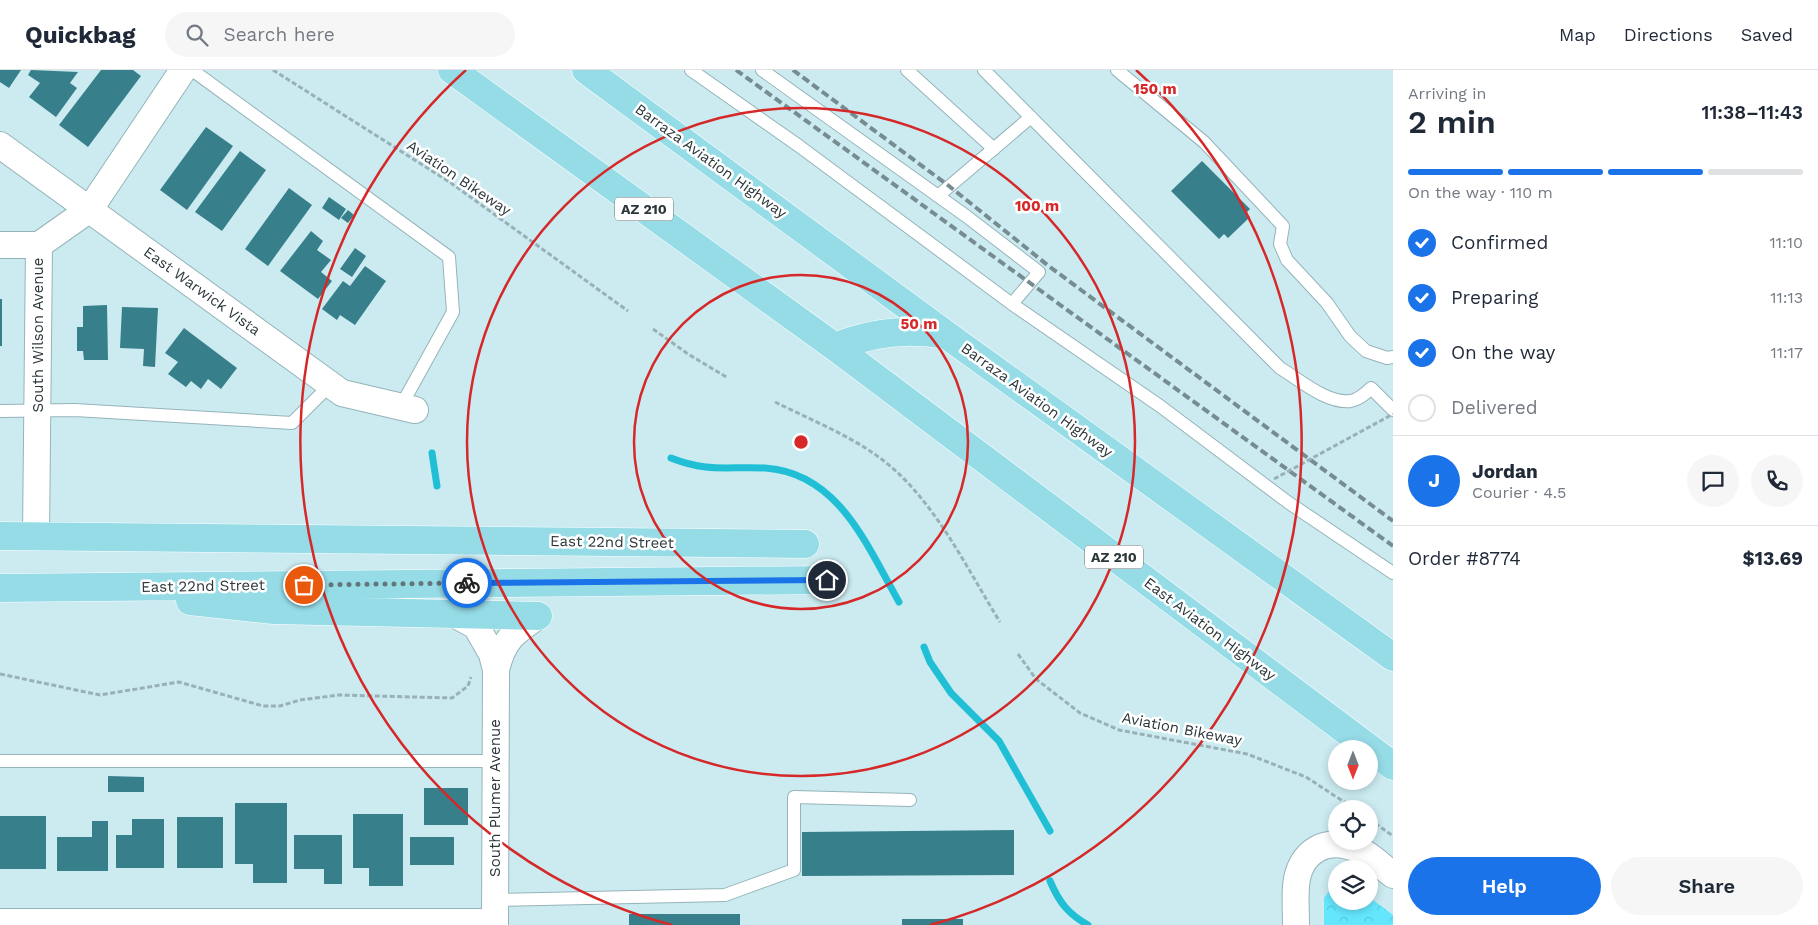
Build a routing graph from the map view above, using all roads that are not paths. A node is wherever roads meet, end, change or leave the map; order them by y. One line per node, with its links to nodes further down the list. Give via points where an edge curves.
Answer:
1 (184, 70): 14 (street, South Wilson Avenue)
2 (192, 70): 22 (lane, via 449,256 453,312)
3 (452, 70): 19 (main road, AZ 210)
4 (586, 70): 18 (main road, Barraza Aviation Highway)
5 (691, 70): 17 (lane)
6 (762, 70): 13 (lane)
7 (907, 70): 12 (lane)
8 (984, 70): 10 (lane)
9 (1117, 70): 20 (lane, via 1204,142 1283,226 1280,244 1287,260 1327,303 1350,336 1366,350)
10 (1031, 118): 12 (lane); 25 (lane, via 1280,368 1333,398 1351,401 1362,397 1371,388)
11 (0, 145): 14 (street, East Warwick Vista)
12 (994, 149): 13 (lane)
13 (938, 196): 17 (lane, via 1039,272)
14 (90, 209): 16 (street, South Wilson Avenue); 21 (street, East Warwick Vista)
15 (0, 245): 16 (street)
16 (39, 246): 24 (street, South Wilson Avenue)
17 (1012, 304): 29 (lane)
18 (946, 335): 19 (main road, via 924,330 890,331 860,337); 35 (main road, Barraza Aviation Highway)
19 (835, 347): 39 (main road, East Aviation Highway / AZ 210)
20 (1393, 357)
21 (330, 385): 22 (street, East Warwick Vista, via 342,393); 24 (lane, via 292,423)
22 (408, 408)
23 (0, 410): 24 (lane)
24 (37, 410): 27 (street, South Wilson Avenue)
25 (1393, 410)
26 (0, 536): 27 (main road, East 22nd Street)
27 (36, 536): 28 (main road, East 22nd Street)
28 (805, 544)
29 (1393, 573)
30 (827, 580): 31 (main road, East 22nd Street)
31 (64, 587): 32 (main road, East 22nd Street); 33 (main road, via 274,610)
32 (0, 588)
33 (452, 614): 34 (main road); 36 (street, South Plumer Avenue, via 476,626 492,654)
34 (538, 616): 36 (street, South Plumer Avenue, via 516,631)
35 (1393, 657)
36 (484, 671): 38 (street, South Plumer Avenue)
37 (0, 760): 38 (lane)
38 (496, 761): 42 (street, South Plumer Avenue)
39 (1393, 766)
40 (910, 800): 42 (lane, via 794,797 794,870 725,895)
41 (1393, 875): 44 (street, via 1359,850 1326,844 1315,849 1302,864 1296,885)
42 (495, 916): 43 (street)
43 (0, 922)
44 (1296, 925)

